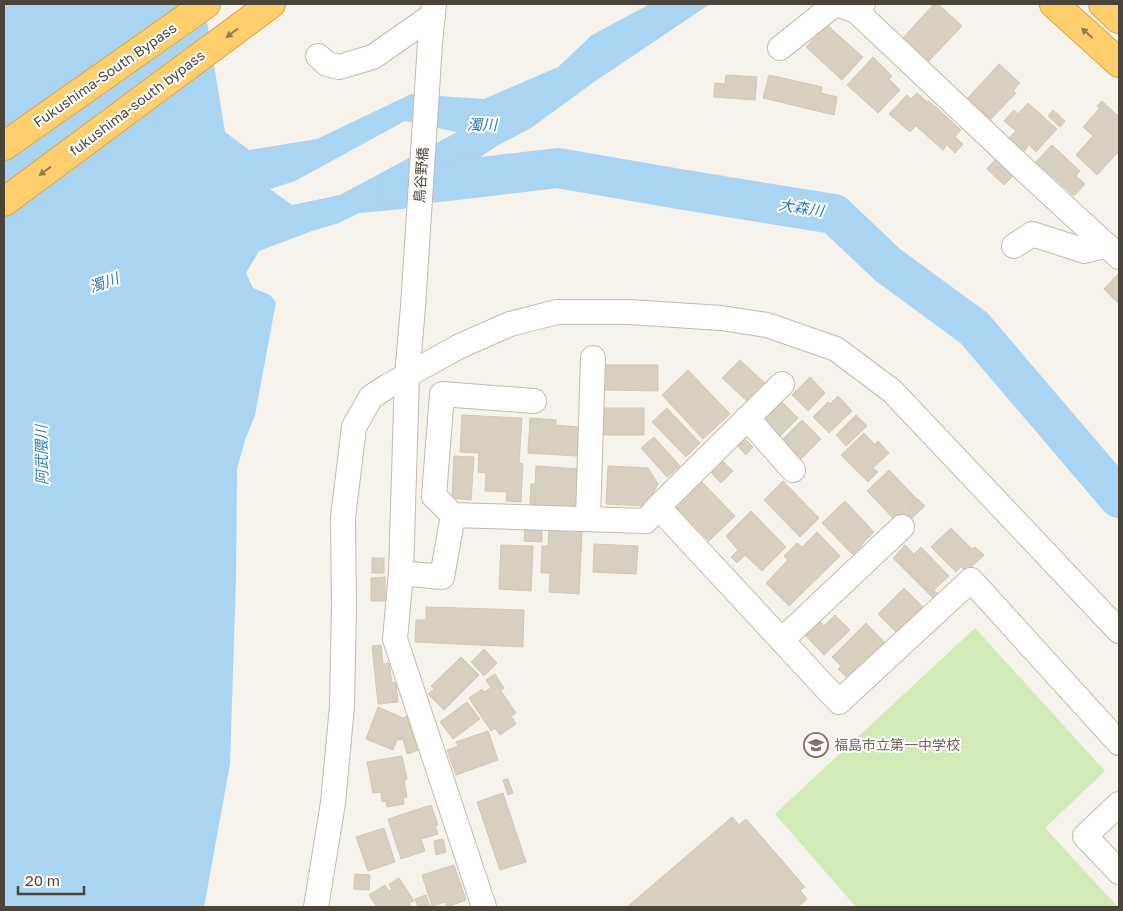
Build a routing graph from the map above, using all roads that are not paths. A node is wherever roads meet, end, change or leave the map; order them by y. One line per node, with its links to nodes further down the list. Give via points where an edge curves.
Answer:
1 (206, 4): 11 (highway, Fukushima-South Bypass)
2 (271, 4): 12 (highway, fukushima-south bypass, one-way to 12)
3 (1054, 4): 10 (highway, one-way to 3)
4 (1103, 4): 7 (highway)
5 (859, 7): 8 (street, via 835,4); 14 (street, via 1029,174)
6 (434, 9): 9 (street, via 373,56 339,68); 16 (street, 鳥谷野橋)
7 (1119, 19)
8 (780, 48)
9 (318, 56)
10 (1119, 62)
11 (4, 146)
12 (4, 202)
13 (1014, 246): 14 (street, via 1032,234 1085,251)
14 (1113, 251)
15 (593, 358): 23 (street)
16 (407, 376): 25 (street, 鳥谷野橋); 26 (street, via 458,347 510,324 557,312 629,312 721,318 767,325 836,349 892,390); 31 (street, via 371,397 354,427 343,518 342,706 333,803)
17 (782, 384): 19 (street)
18 (534, 401): 22 (street, via 442,394 434,496)
19 (747, 418): 20 (street); 21 (street)
20 (793, 470)
21 (658, 507): 23 (street, via 646,521); 27 (street)
22 (453, 515): 23 (street); 25 (street, via 442,577)
23 (588, 519)
24 (902, 527): 27 (street)
25 (401, 573): 32 (street, 鳥谷野橋, via 395,639)
26 (1119, 631)
27 (782, 640): 28 (street, via 839,702 971,580)
28 (1119, 744)
29 (1119, 804): 30 (street, via 1085,836)
30 (1119, 872)
31 (316, 907)
32 (484, 907)

